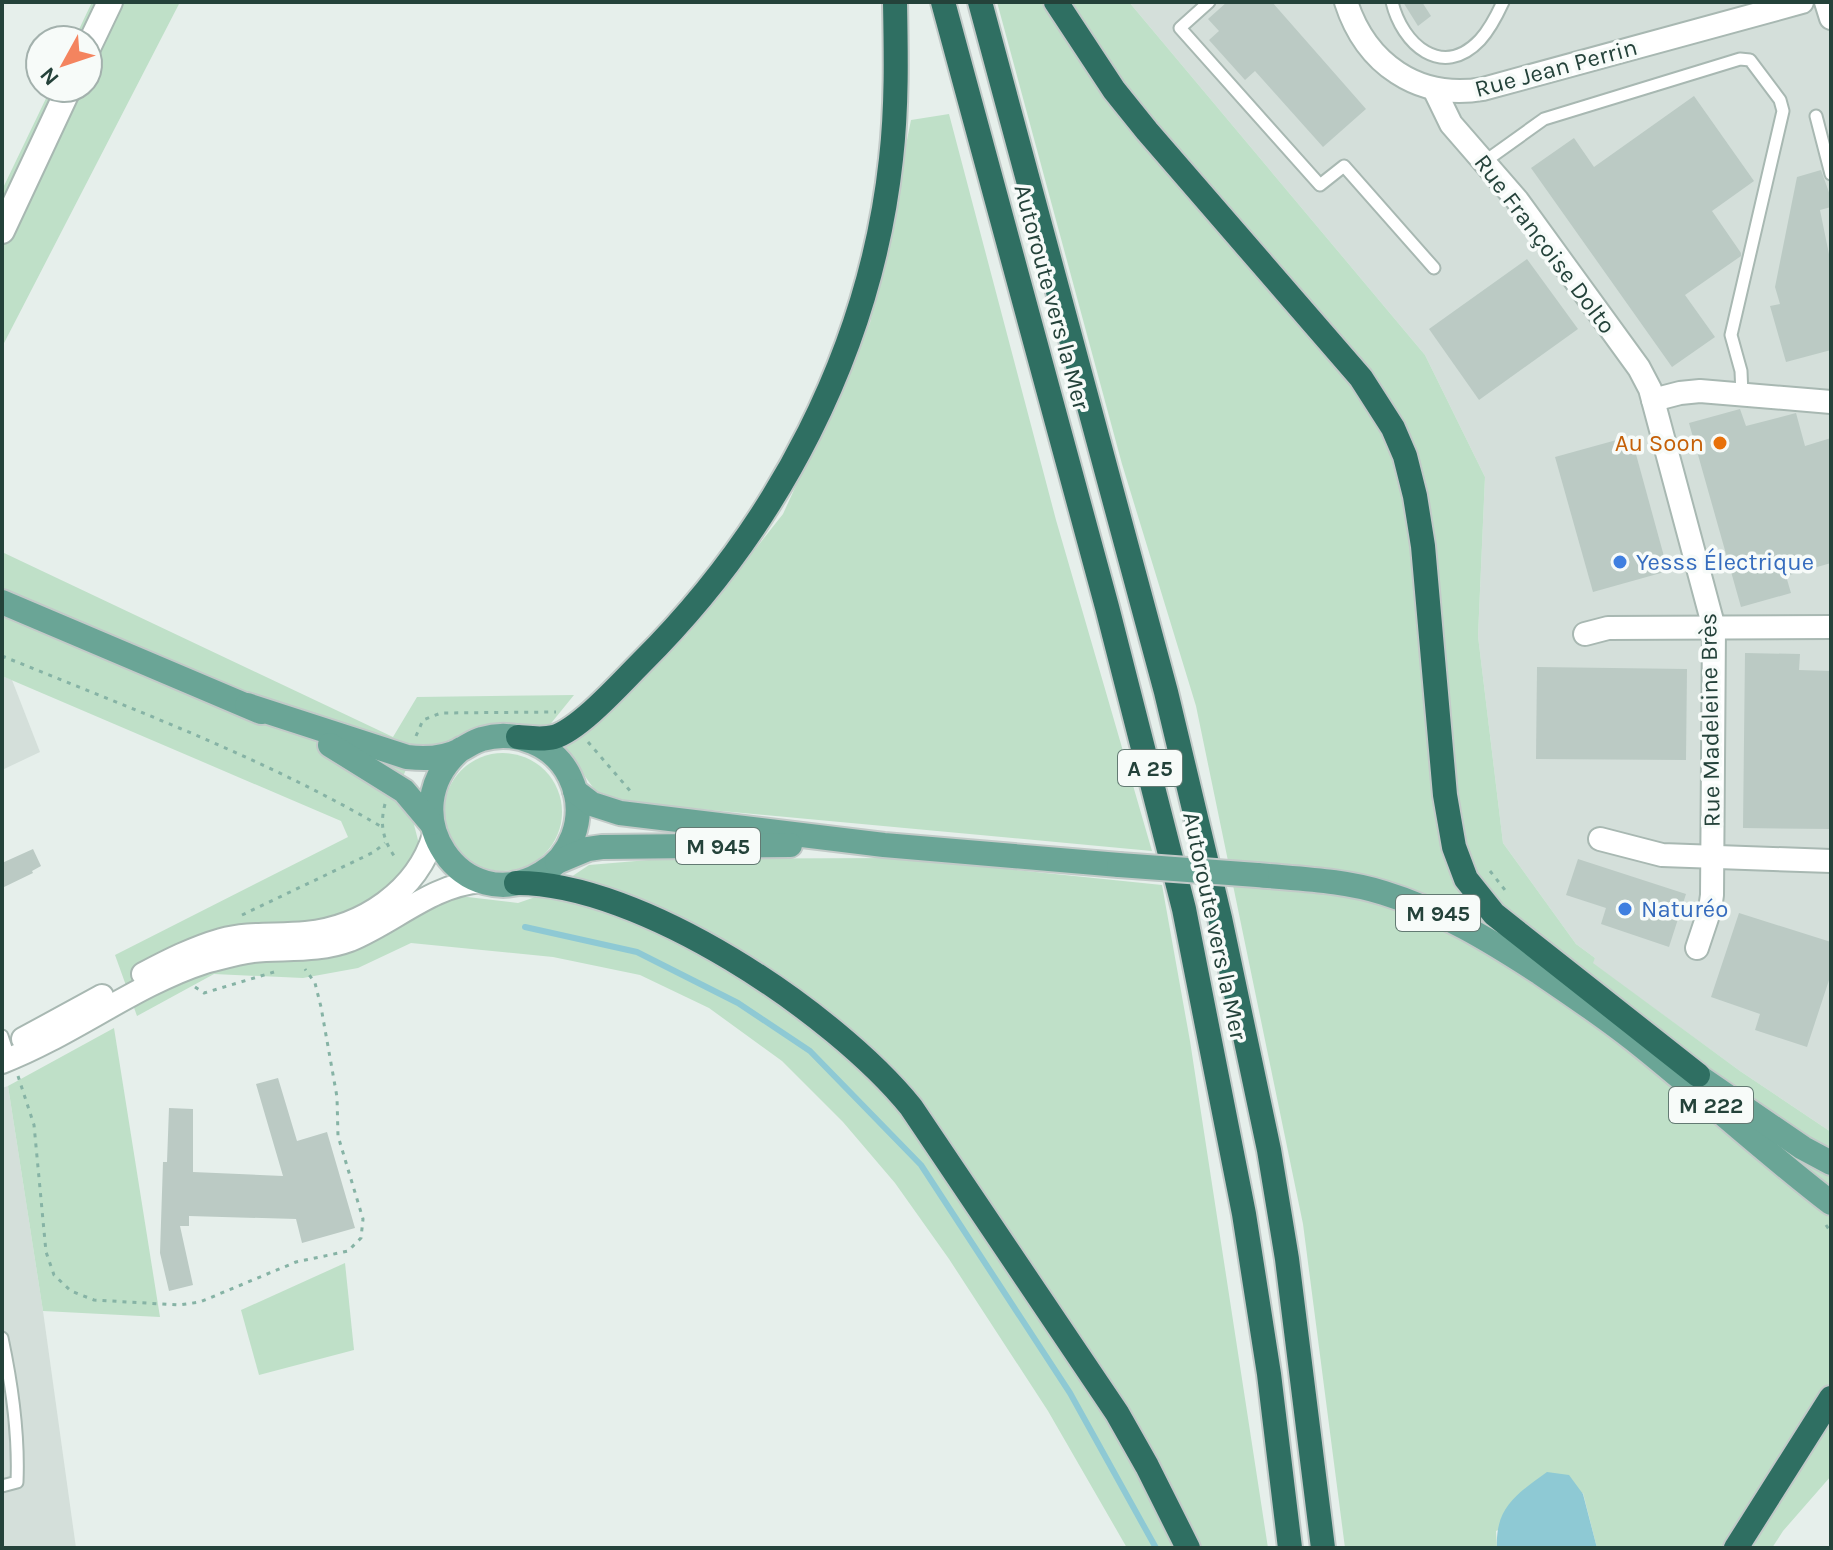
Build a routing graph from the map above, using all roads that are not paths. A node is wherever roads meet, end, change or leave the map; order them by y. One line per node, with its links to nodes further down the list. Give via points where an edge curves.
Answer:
1 (110, 2): 13 (street)
2 (895, 2): 29 (highway, via 894,111 881,222 840,363 802,451 714,583 648,656 574,726 551,738)
3 (943, 2): 51 (highway, Autoroute vers la Mer / A 25, via 1184,909 1244,1214)
4 (980, 2): 52 (highway, A 25, via 1169,705 1226,946 1287,1259)
5 (1056, 2): 44 (highway, via 1114,90 1361,378 1393,428 1415,496 1445,795 1466,879 1494,914)
6 (1209, 2): 20 (lane, via 1180,28 1320,185 1344,166)
7 (1346, 2): 14 (street, Rue Jean Perrin, via 1355,26 1377,55 1399,74)
8 (1392, 2): 9 (lane, via 1410,39 1426,54 1452,57 1488,30)
9 (1503, 2)
10 (1802, 2): 14 (street, Rue Jean Perrin, via 1483,89)
11 (1826, 2): 12 (street)
12 (1831, 18)
13 (99, 24)
14 (1434, 89): 17 (street, Rue Françoise Dolto, via 1451,124)
15 (62, 104): 19 (street)
16 (1816, 116): 18 (lane)
17 (1484, 162): 21 (lane, via 1544,119 1750,60 1783,111 1731,335); 22 (street, Rue Françoise Dolto, via 1639,368)
18 (1831, 174)
19 (2, 231)
20 (1434, 268)
21 (1742, 395): 22 (street, via 1691,391); 23 (street)
22 (1653, 400): 26 (street, Rue Madeleine Brès)
23 (1831, 402)
24 (2, 602): 28 (main road)
25 (1831, 627): 26 (street)
26 (1714, 628): 27 (street, via 1608,628); 35 (street, Rue Madeleine Brès)
27 (1585, 634)
28 (247, 705): 30 (main road, via 407,757 437,758); 32 (main road, via 371,768 412,798)
29 (518, 737): 30 (main road, via 482,739); 31 (main road, via 550,752)
30 (461, 749): 32 (main road, via 433,787)
31 (575, 791): 34 (main road, M 945, via 592,804 620,813); 37 (main road, via 574,835)
32 (433, 829): 38 (main road, via 453,864); 43 (street, via 426,856 404,885 358,920 305,933 220,940 173,958)
33 (1600, 839): 35 (street, via 1649,854)
34 (884, 845): 37 (main road, M 945, via 602,847); 41 (main road, M 945, bridge, via 1257,875 1381,892 1479,935)
35 (1712, 857): 36 (street); 40 (street, Rue Madeleine Brès, via 1710,909)
36 (1831, 861)
37 (555, 863): 39 (main road)
38 (482, 881): 39 (main road); 43 (street, via 444,888 347,941 229,955 184,970 54,1039)
39 (516, 883): 50 (highway, via 584,893 677,929 784,994 871,1063 911,1107 1117,1413)
40 (1697, 948)
41 (1595, 1011): 42 (main road, M 222)
42 (1634, 1040): 44 (main road, M 222); 46 (main road, M 222)
43 (5, 1052)
44 (1698, 1075): 45 (main road, M 222)
45 (1831, 1163)
46 (1831, 1203)
47 (2, 1338): 49 (lane, via 12,1385 17,1462 17,1482)
48 (1831, 1398): 53 (highway)
49 (2, 1486)
50 (1188, 1548)
51 (1290, 1548)
52 (1323, 1548)
53 (1736, 1548)

